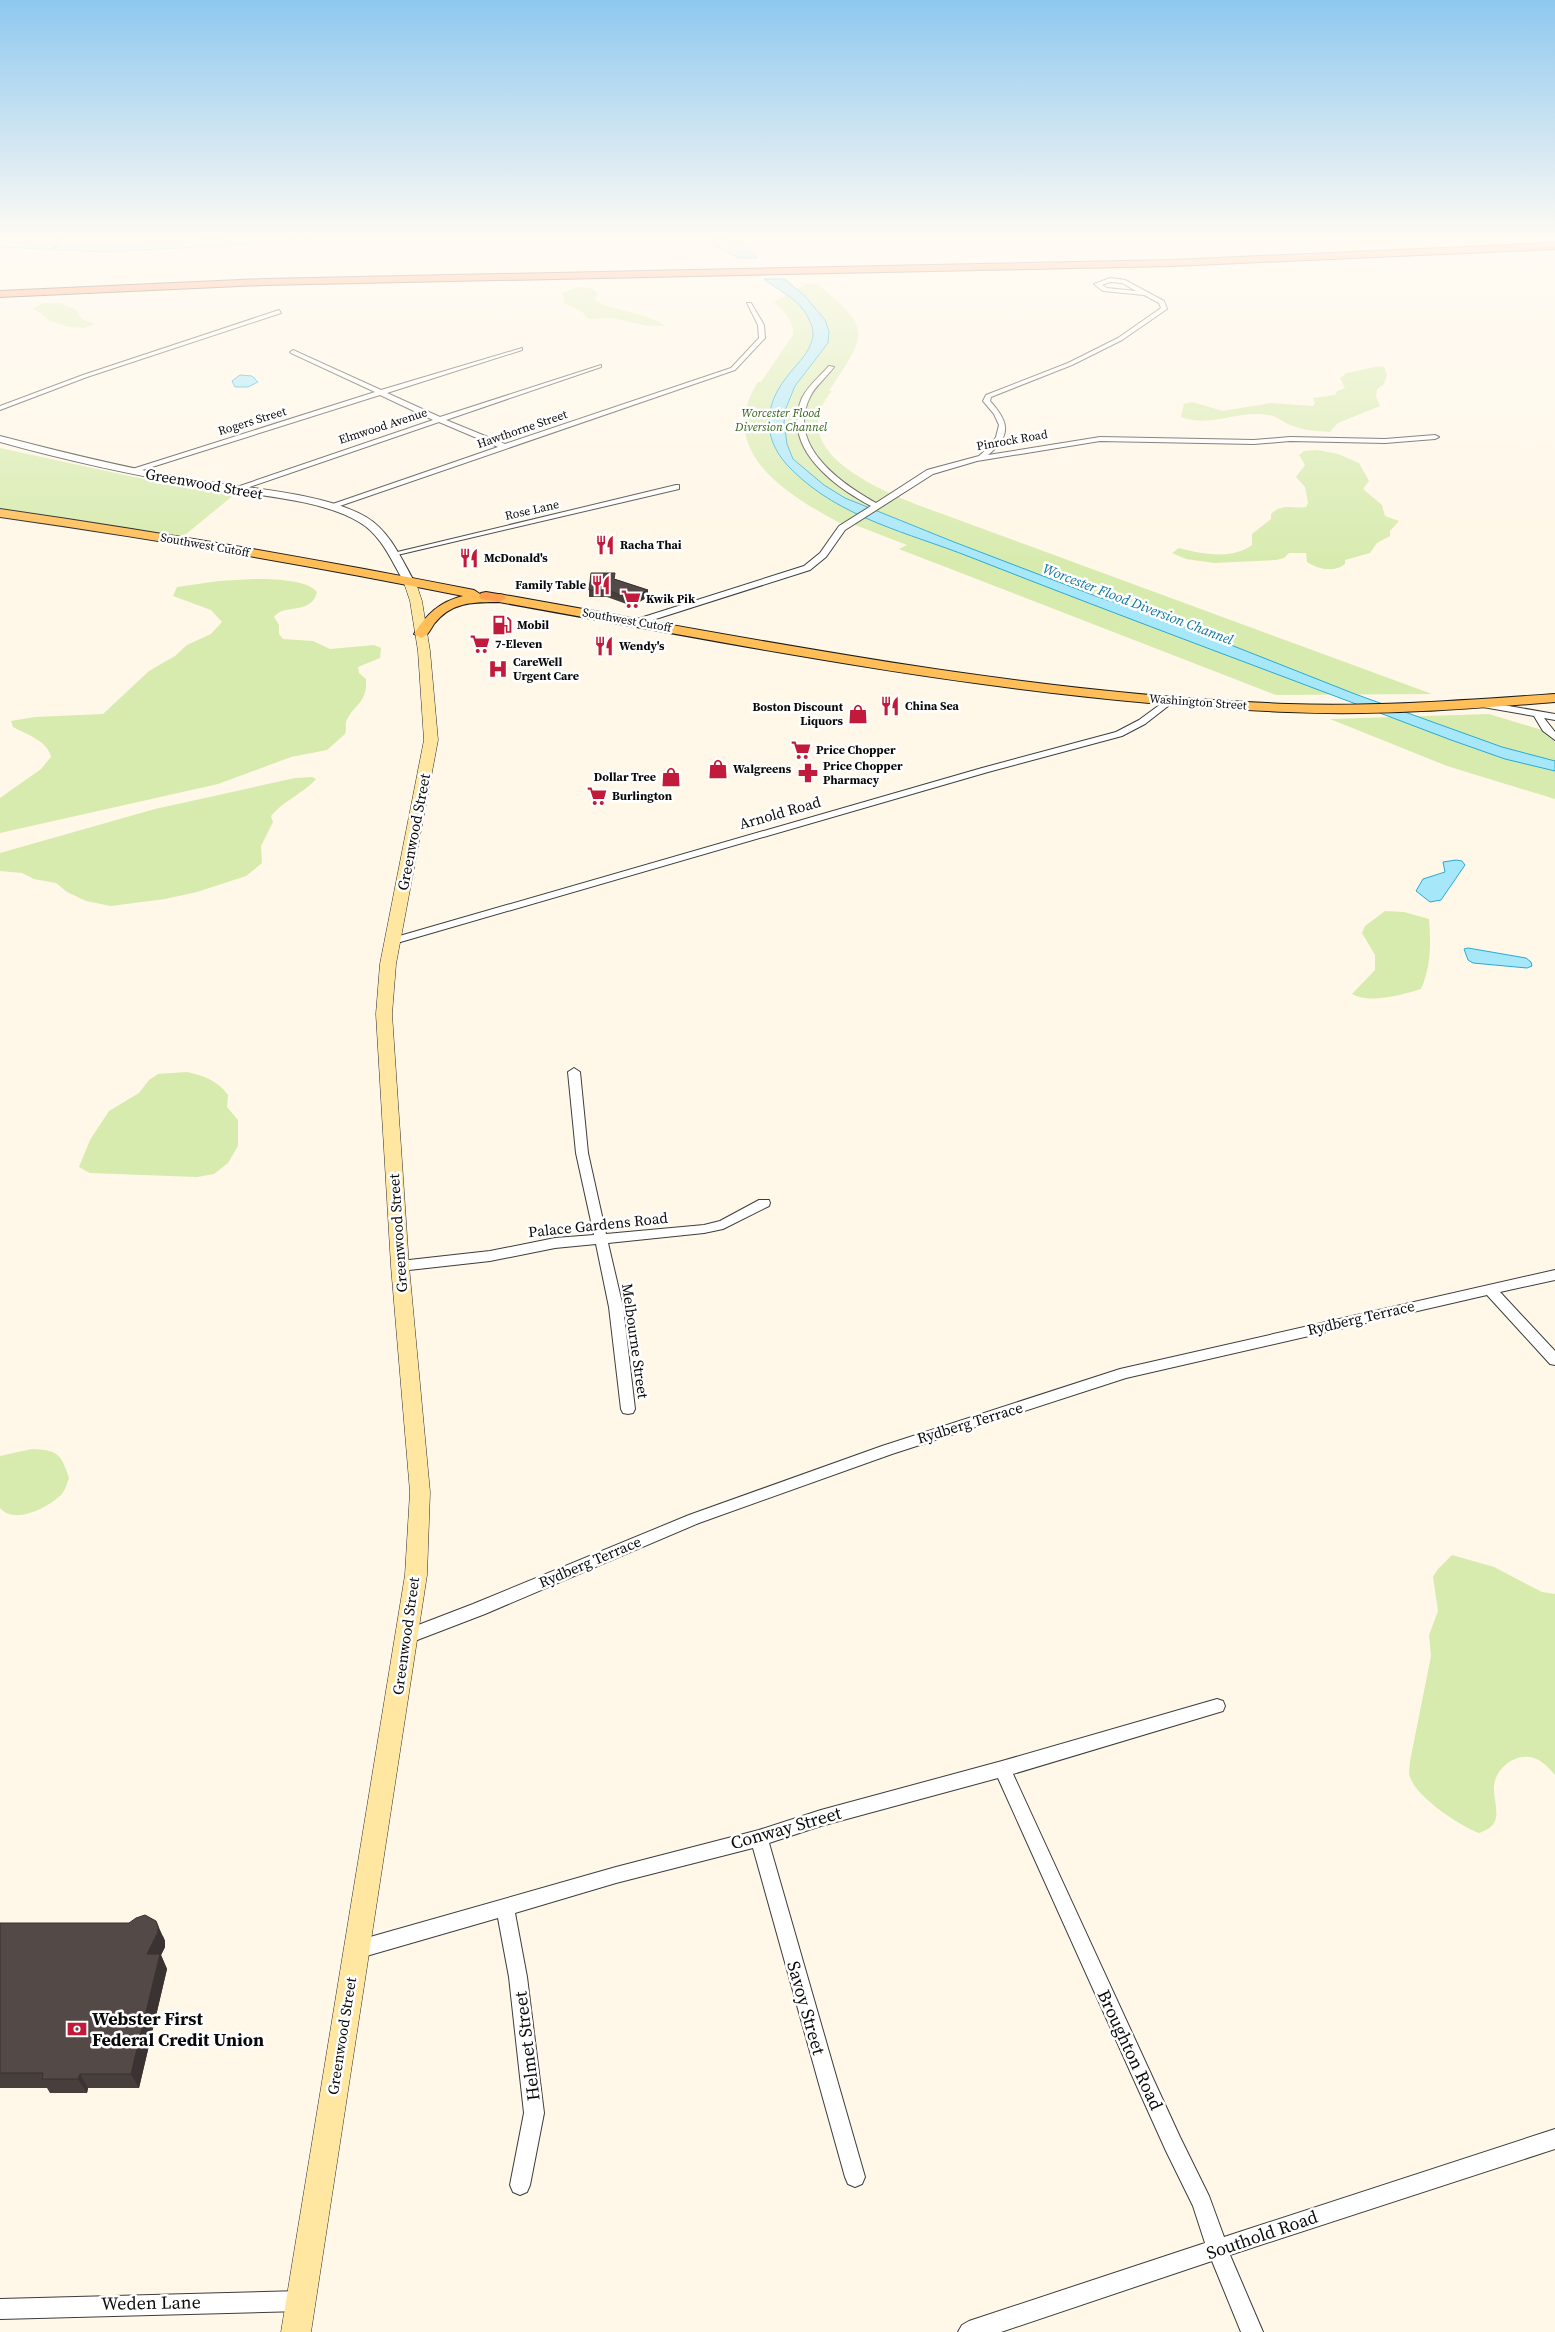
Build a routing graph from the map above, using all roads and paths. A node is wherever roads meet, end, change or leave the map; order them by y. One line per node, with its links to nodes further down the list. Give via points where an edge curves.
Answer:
1 (173, 347): 9 (street)
2 (754, 347): 13 (street, Hawthorne Street, via 733,369)
3 (1104, 347): 14 (street, via 988,396 986,401 999,416 1002,435 994,447)
4 (520, 349): 8 (street, Rogers Street)
5 (293, 352): 8 (street)
6 (599, 366): 10 (street, Elmwood Avenue)
7 (831, 367): 19 (street, via 806,398 800,420 807,450 830,476)
8 (381, 393): 10 (street); 15 (street, Rogers Street)
9 (0, 408)
10 (440, 420): 13 (street); 17 (street, Elmwood Avenue)
11 (1435, 437): 14 (street, Pinrock Road, via 1385,442 1100,439)
12 (0, 439): 15 (street, Greenwood Street)
13 (505, 447): 18 (street, Hawthorne Street)
14 (980, 458): 19 (street, Pinrock Road, via 934,470)
15 (130, 471): 17 (street, Greenwood Street)
16 (676, 488): 22 (street, Rose Lane)
17 (232, 490): 18 (street, Greenwood Street)
18 (328, 507): 22 (street, Greenwood Street, via 350,513 368,523)
19 (875, 507): 25 (street, Pinrock Road, via 842,528 824,555 807,568)
20 (0, 513): 23 (main road, Southwest Cutoff, via 347,568)
21 (0, 522): 23 (main road, Southwest Cutoff, via 336,576)
22 (393, 554): 23 (street, Greenwood Street)
23 (410, 583): 24 (main road, Southwest Cutoff); 26 (main road, Greenwood Street)
24 (493, 597): 25 (main road, Southwest Cutoff); 26 (main road, via 446,604)
25 (637, 622): 27 (main road, Southwest Cutoff)
26 (421, 634): 34 (main road, Greenwood Street, via 431,740)
27 (843, 658): 29 (main road, Washington Street)
28 (1555, 698): 30 (main road, Washington Street)
29 (1170, 701): 30 (main road, Washington Street, via 1348,709); 34 (street, Arnold Road, via 1119,734)
30 (1480, 704): 31 (street)
31 (1538, 715): 32 (street); 33 (street)
32 (1555, 717)
33 (1555, 737)
34 (392, 941): 38 (main road, Greenwood Street, via 385,981 384,1014)
35 (574, 1072): 37 (street, Melbourne Street, via 582,1152)
36 (764, 1203): 37 (street, Palace Gardens Road, via 723,1225)
37 (599, 1239): 38 (street, Palace Gardens Road); 42 (street, Melbourne Street, via 616,1307)
38 (400, 1266): 43 (main road, Greenwood Street, via 420,1492 416,1575)
39 (1555, 1275): 40 (street, Rydberg Terrace)
40 (1490, 1290): 41 (street); 43 (street, Rydberg Terrace, via 1125,1373 887,1450 694,1518)
41 (1555, 1360)
42 (628, 1409)
43 (406, 1637): 48 (main road, Greenwood Street)
44 (1216, 1706): 45 (street, Conway Street)
45 (1002, 1769): 46 (street, Conway Street); 52 (street, Broughton Road, via 1202,2203)
46 (759, 1838): 47 (street, Conway Street, via 616,1874); 50 (street, Savoy Street)
47 (505, 1908): 48 (street, Conway Street); 51 (street, Helmet Street, via 518,1977 534,2113)
48 (356, 1950): 53 (main road, Greenwood Street)
49 (1555, 2139): 52 (street, Southold Road, via 1326,2212)
50 (855, 2177)
51 (520, 2185)
52 (1218, 2251): 56 (street, Southold Road); 57 (street, Broughton Road)
53 (301, 2301): 54 (street, Weden Lane); 55 (main road, Greenwood Street)
54 (0, 2309)
55 (296, 2332)
56 (969, 2332)
57 (1252, 2332)

